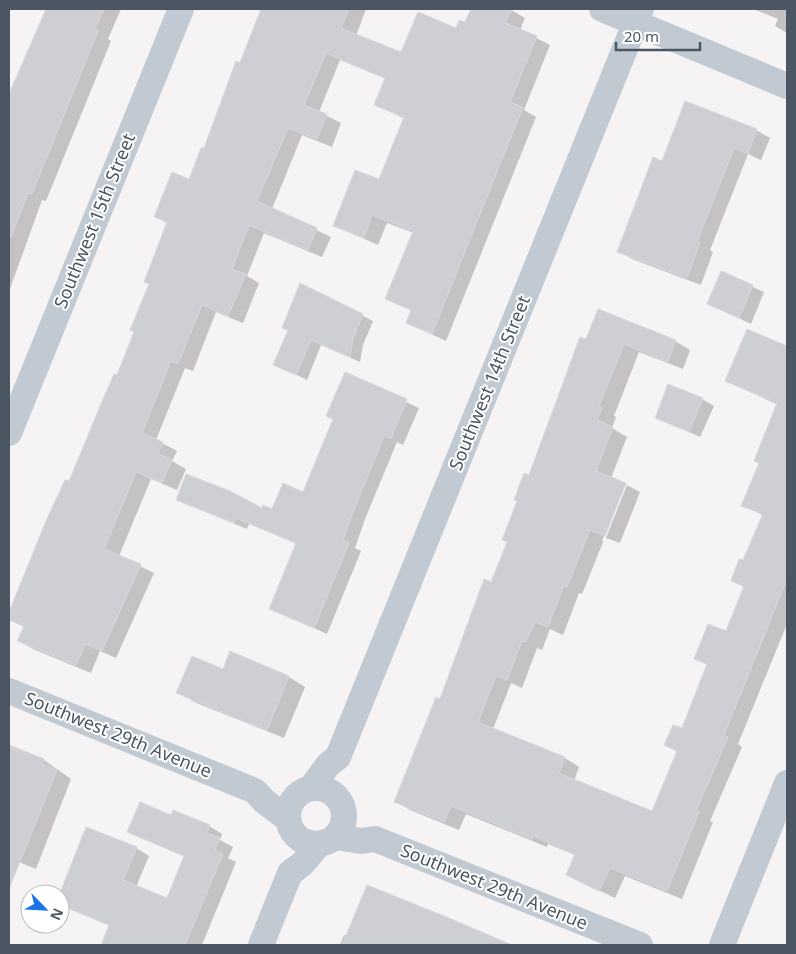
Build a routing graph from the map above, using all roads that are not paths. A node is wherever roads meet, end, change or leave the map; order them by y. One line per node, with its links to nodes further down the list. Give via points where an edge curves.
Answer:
1 (181, 9): 5 (street, Southwest 15th Street)
2 (602, 9): 3 (street)
3 (638, 16): 4 (street); 7 (street, Southwest 14th Street)
4 (787, 86)
5 (9, 434)
6 (9, 691): 9 (street, Southwest 29th Avenue)
7 (338, 757): 10 (street, Southwest 14th Street); 11 (street, Southwest 14th Street, via 341,769)
8 (787, 783): 16 (street)
9 (255, 791): 10 (street, Southwest 29th Avenue); 12 (street, Southwest 29th Avenue)
10 (304, 792): 11 (street, via 322,788 332,792); 12 (street, via 290,806)
11 (335, 824): 12 (street, via 300,839); 13 (street, via 302,864); 15 (street, Southwest 29th Avenue, via 361,841 375,839)
12 (291, 826): 13 (street, via 287,858)
13 (290, 873): 14 (street)
14 (261, 945)
15 (640, 945)
16 (722, 945)

